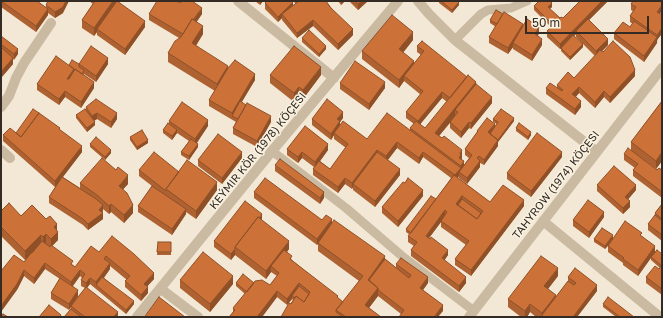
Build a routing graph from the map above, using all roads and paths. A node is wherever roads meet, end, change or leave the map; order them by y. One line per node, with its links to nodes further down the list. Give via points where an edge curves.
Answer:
1 (238, 1): 8 (street)
2 (398, 1): 8 (street, KEÝMIR KÖR (1978) KÖÇESI)
3 (418, 1): 6 (street)
4 (527, 1): 6 (lane, via 511,8 488,10)
5 (51, 23): 9 (street, via 24,63)
6 (455, 40): 12 (street)
7 (662, 68): 12 (street, TAHYROW (1974) KÖÇESI)
8 (334, 78): 11 (street, KEÝMIR KÖR (1978) KÖÇESI)
9 (1, 107)
10 (1, 150): 13 (street)
11 (272, 151): 15 (street, KEÝMIR KÖR (1978) KÖÇESI); 16 (lane, via 346,208)
12 (597, 152): 14 (street, TAHYROW (1974) KÖÇESI)
13 (10, 158)
14 (543, 221): 16 (street, TAHYROW (1974) KÖÇESI); 19 (street)
15 (161, 288): 17 (street, KEÝMIR KÖR (1978) KÖÇESI); 18 (street)
16 (471, 314)
17 (137, 317)
18 (198, 317)
19 (660, 317)

